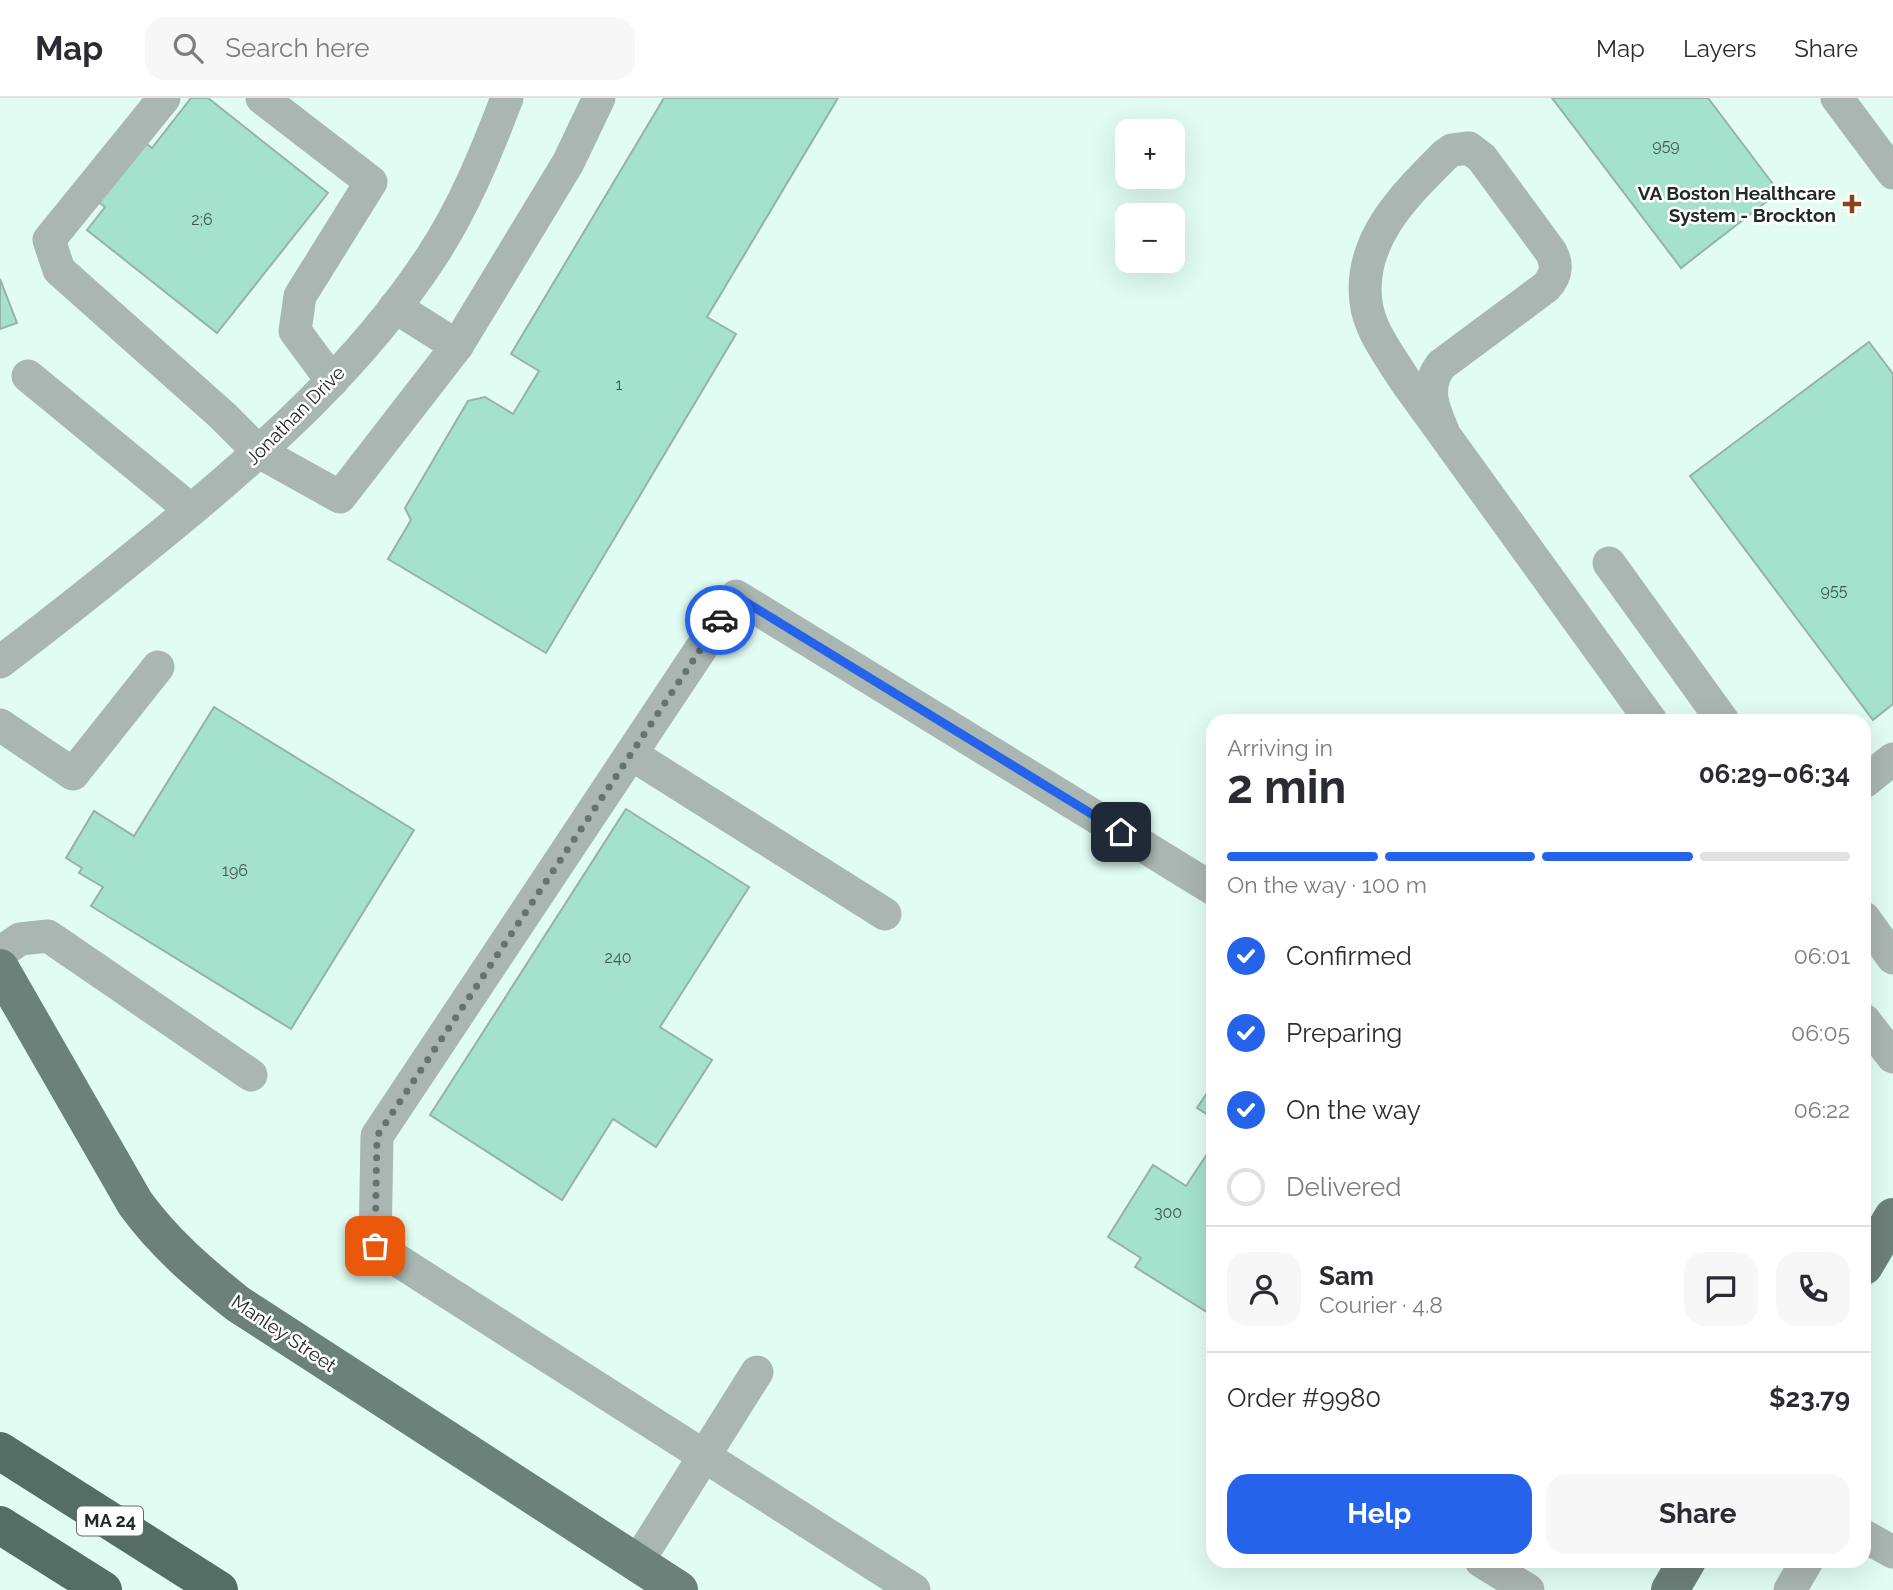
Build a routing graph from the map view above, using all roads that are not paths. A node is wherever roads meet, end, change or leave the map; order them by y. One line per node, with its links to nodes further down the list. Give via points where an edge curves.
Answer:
1 (164, 98): 12 (street, via 49,240 59,270)
2 (262, 98): 10 (street, via 371,182 300,296 295,331)
3 (507, 98): 7 (street, Jonathan Drive, via 462,205)
4 (598, 98): 8 (street, via 568,163)
5 (1837, 98): 6 (street)
6 (1893, 173)
7 (395, 307): 8 (street); 10 (street, Jonathan Drive)
8 (457, 346): 12 (street, via 340,497)
9 (28, 376): 13 (street)
10 (332, 381): 12 (street, Jonathan Drive)
11 (1443, 431): 11 (street, via 1430,395 1441,365 1546,287 1556,267 1551,252 1482,158 1468,148 1445,155 1406,194 1372,249 1365,280 1366,304 1380,340); 17 (street)
12 (259, 452): 13 (street, Jonathan Drive)
13 (191, 510): 15 (street, Jonathan Drive)
14 (1609, 562): 18 (street)
15 (0, 662)
16 (158, 667): 19 (street, via 73,774)
17 (1646, 714)
18 (1718, 714)
19 (0, 725)
20 (631, 754): 23 (street, via 736,596); 24 (street); 36 (street, via 377,1136 375,1246)
21 (1893, 759): 22 (street)
22 (1871, 776)
23 (1206, 885)
24 (885, 914)
25 (1871, 928): 27 (street)
26 (0, 953): 31 (street, via 20,939 48,936)
27 (1893, 958)
28 (0, 968): 40 (main road, Manley Street, via 135,1203 185,1261 238,1304)
29 (1871, 1029): 30 (street)
30 (1893, 1056)
31 (251, 1075)
32 (1893, 1217): 33 (main road)
33 (1871, 1254)
34 (757, 1372): 36 (street)
35 (0, 1451): 45 (highway, MA 24)
36 (704, 1456): 40 (street); 47 (street)
37 (0, 1525): 44 (highway)
38 (1871, 1540): 39 (street)
39 (1893, 1552)
40 (637, 1563): 46 (main road, Manley Street)
41 (1493, 1568): 48 (street)
42 (1683, 1568): 49 (main road)
43 (1803, 1568): 50 (street)
44 (103, 1590)
45 (219, 1590)
46 (679, 1590)
47 (914, 1590)
48 (1528, 1590)
49 (1670, 1590)
50 (1790, 1590)

